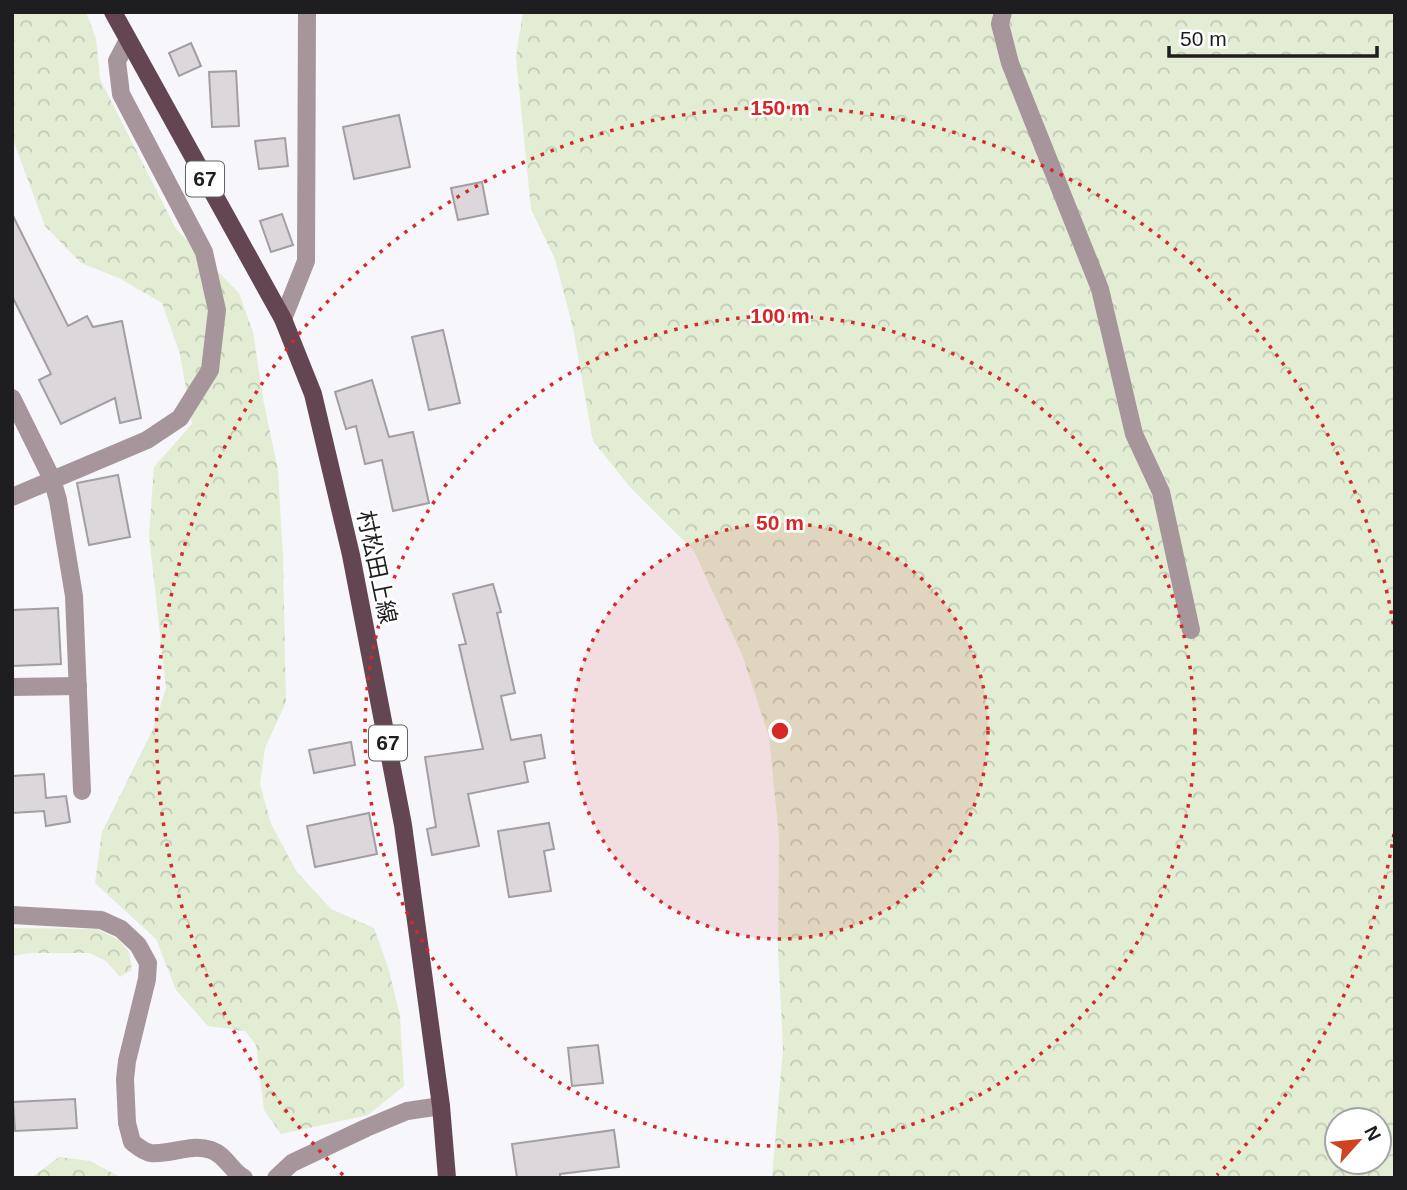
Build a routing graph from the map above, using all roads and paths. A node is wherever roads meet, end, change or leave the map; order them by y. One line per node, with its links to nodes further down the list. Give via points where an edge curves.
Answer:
1 (113, 12): 4 (main road, 村松田上線 / 67)
2 (307, 12): 5 (street, via 306,261)
3 (1003, 12): 9 (street, via 1000,24 1010,63 1100,289 1134,434 1161,492)
4 (128, 40): 5 (main road, 村松田上線 / 67); 7 (street, via 117,61 121,94 205,252 217,310 210,370 180,418 147,440)
5 (283, 318): 14 (main road, 村松田上線 / 67, via 313,394 351,555 404,825)
6 (12, 398): 7 (street)
7 (52, 479): 8 (street); 10 (street, via 74,596)
8 (12, 497)
9 (1191, 630)
10 (78, 686): 11 (street); 12 (street)
11 (12, 687)
12 (82, 791)
13 (12, 915): 15 (street, via 101,920 121,929 138,946 148,963 125,1079 132,1142 148,1153 210,1150 223,1156)
14 (441, 1106): 16 (street, via 407,1111 366,1128 292,1163); 17 (main road, 村松田上線 / 67)
15 (244, 1178)
16 (276, 1178)
17 (447, 1178)

